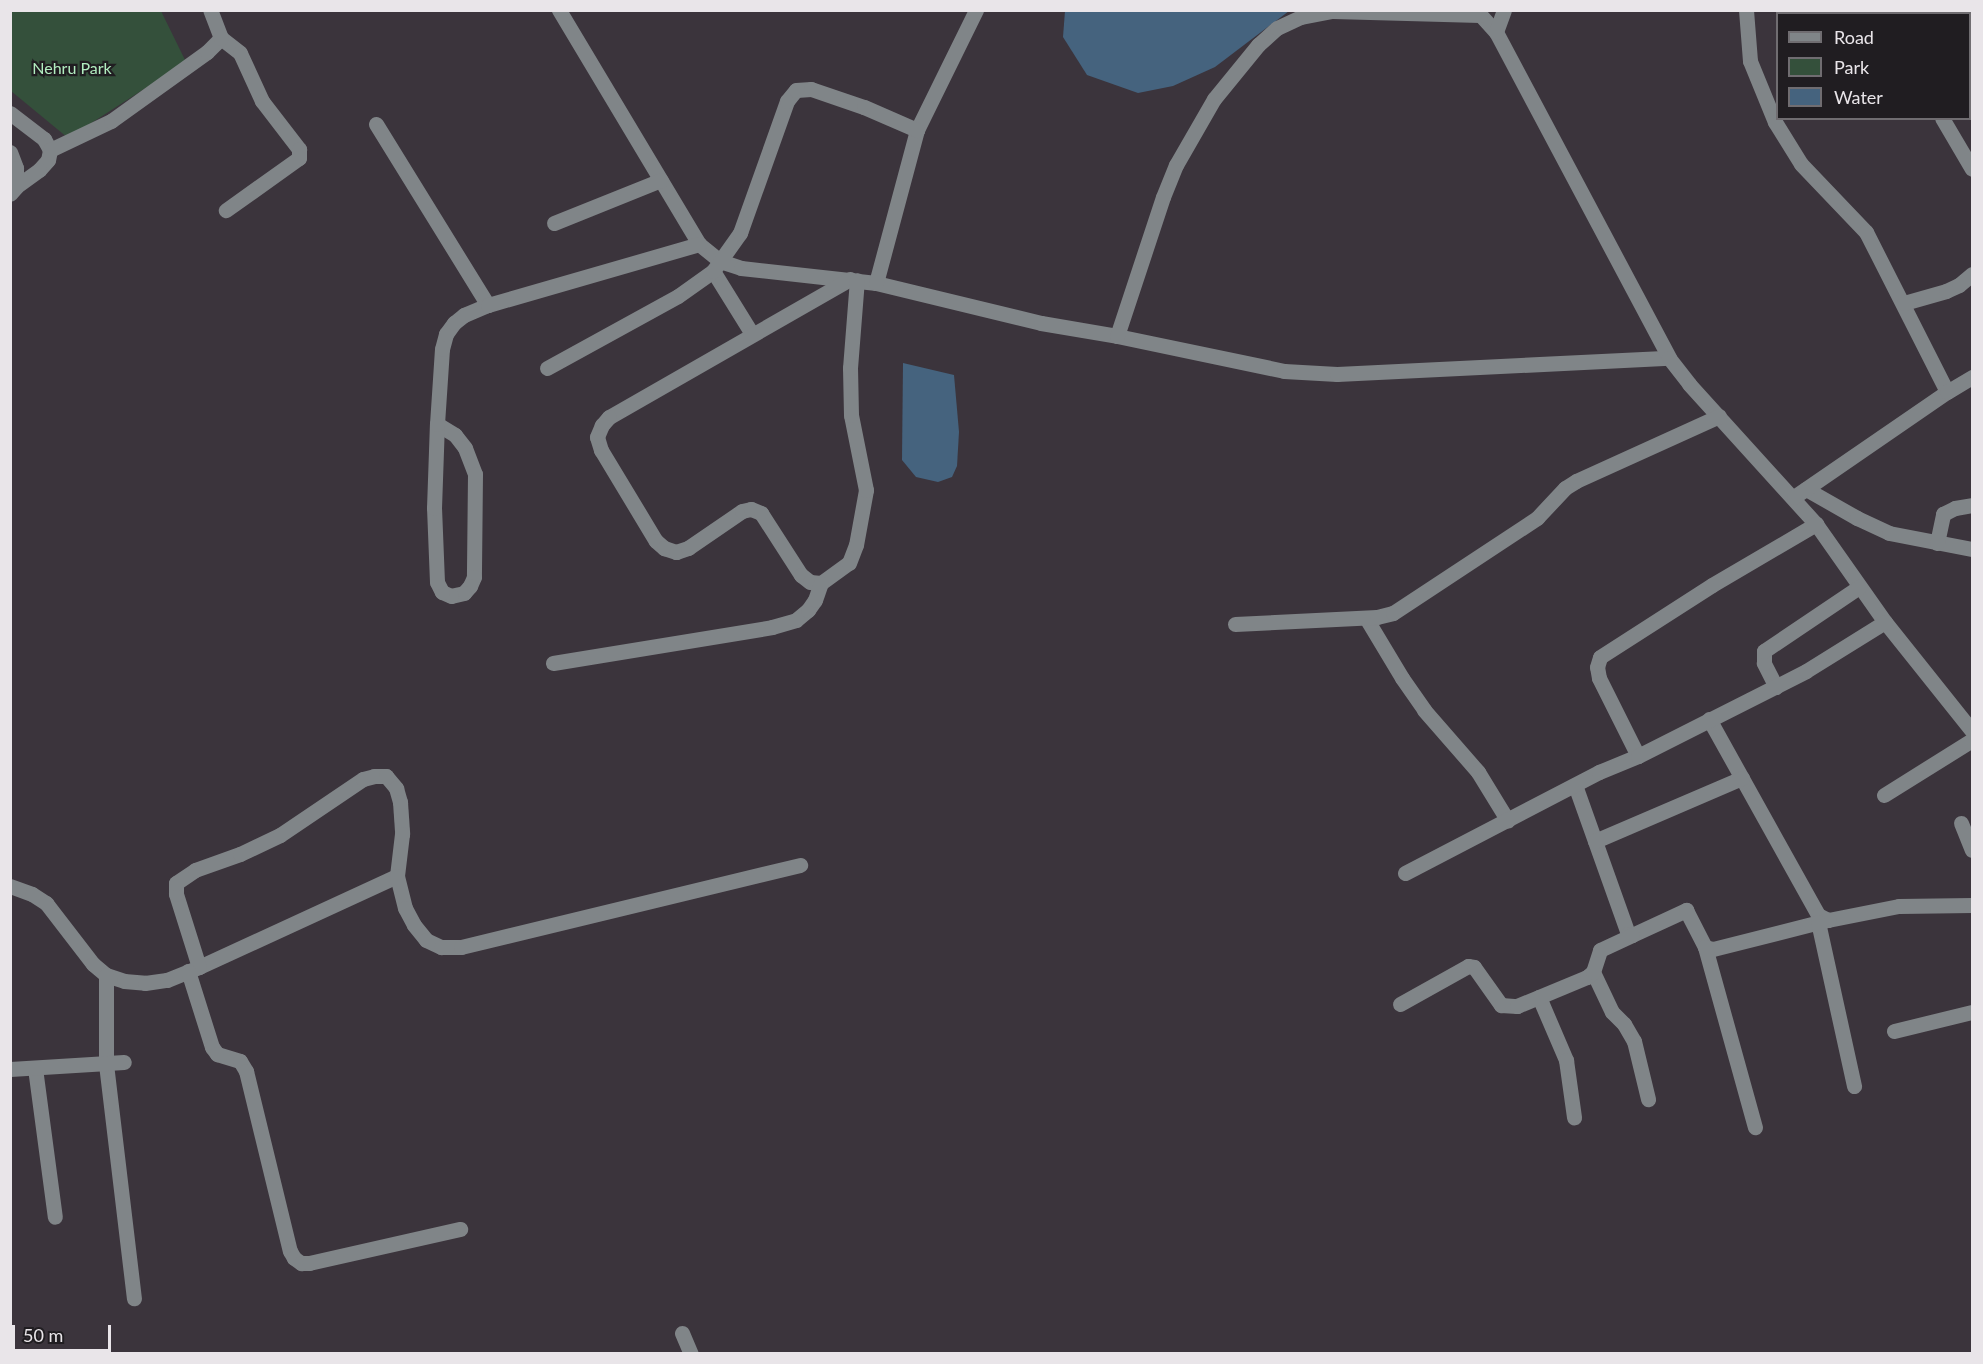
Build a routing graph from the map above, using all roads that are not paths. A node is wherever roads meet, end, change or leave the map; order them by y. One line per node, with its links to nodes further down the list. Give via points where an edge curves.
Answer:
1 (210, 10): 8 (street)
2 (559, 10): 16 (street)
3 (976, 10): 12 (street)
4 (1504, 10): 7 (street)
5 (1746, 10): 25 (street, via 1750,61 1775,122 1801,164 1866,232)
6 (1478, 13): 7 (street); 28 (street, via 1333,11 1301,17 1277,28 1258,45 1220,90 1176,165)
7 (1496, 32): 29 (street)
8 (221, 38): 13 (street, via 111,121); 18 (street, via 240,53 262,101 299,149 299,158)
9 (10, 113): 13 (street, via 44,139)
10 (1943, 120): 15 (street)
11 (376, 124): 26 (street)
12 (917, 130): 21 (street, via 811,89 796,90 787,101 740,233); 24 (street)
13 (50, 150): 17 (street, via 48,160 39,170)
14 (10, 152): 17 (street, via 16,168)
15 (1972, 169)
16 (661, 180): 19 (street); 20 (street)
17 (13, 191)
18 (226, 210)
19 (554, 223)
20 (699, 244): 21 (street); 26 (street)
21 (717, 266): 23 (street); 27 (street); 30 (street, via 678,296)
22 (1972, 274): 25 (street, via 1946,291)
23 (854, 279): 24 (street); 27 (street); 40 (street, via 851,415 866,490 849,563)
24 (876, 283): 28 (street, via 1041,323)
25 (1904, 303): 32 (street)
26 (488, 305): 34 (street, via 464,315 446,334)
27 (752, 334): 40 (street, via 609,417 597,437 601,450 664,548 676,552 688,548 742,511 751,509 761,513 801,575 810,582)
28 (1117, 336): 29 (street, via 1284,371 1337,374)
29 (1669, 358): 33 (street)
30 (546, 368)
31 (1972, 377): 32 (street)
32 (1947, 392): 35 (street)
33 (1719, 417): 35 (street); 42 (street, via 1576,481 1537,518 1405,608)
34 (437, 424): 34 (street, via 437,582 442,592 451,596 464,593 474,578 474,474 465,448 455,435)
35 (1800, 493): 37 (street); 38 (street, via 1889,533)
36 (1972, 505): 38 (street, via 1943,514)
37 (1816, 524): 41 (street); 50 (street, via 1600,657 1599,678)
38 (1937, 543): 39 (street)
39 (1972, 549)
40 (821, 583): 45 (street, via 815,600 796,620)
41 (1858, 587): 43 (street); 46 (street, via 1764,651 1764,663)
42 (1366, 618): 44 (street); 54 (street, via 1424,710 1478,772)
43 (1885, 622): 46 (street); 48 (street)
44 (1235, 624)
45 (553, 663)
46 (1776, 687): 47 (street)
47 (1710, 719): 50 (street); 51 (street)
48 (1972, 731)
49 (1972, 740): 53 (street)
50 (1638, 756): 52 (street)
51 (1742, 778): 56 (street); 63 (street)
52 (1575, 785): 54 (street); 56 (street)
53 (1884, 795)
54 (1508, 821): 59 (street)
55 (1961, 824): 57 (street)
56 (1595, 841): 64 (street, via 1625,929)
57 (1972, 850)
58 (800, 865): 60 (street, via 461,947 441,947 426,940 405,908)
59 (1405, 873)
60 (397, 876): 66 (street); 66 (street, via 402,834 396,788 386,776 363,779 280,835 195,870 176,883)
61 (10, 886): 68 (street, via 46,903)
62 (1972, 905): 63 (street, via 1899,906)
63 (1823, 921): 65 (street, via 1713,949); 77 (street)
64 (1632, 935): 65 (street, via 1686,910); 67 (street, via 1600,950)
65 (1705, 947): 80 (street)
66 (193, 969): 68 (street, via 167,980 145,983); 82 (street, via 212,1047 217,1054 240,1062 246,1071 294,1258 309,1263)
67 (1593, 972): 69 (street); 78 (street, via 1612,1012 1634,1041)
68 (106, 975): 74 (street)
69 (1539, 998): 70 (street, via 1517,1006 1501,1005 1474,968 1468,966); 79 (street, via 1566,1060)
70 (1400, 1004)
71 (1972, 1012): 72 (street)
72 (1894, 1031)
73 (124, 1062): 74 (street)
74 (106, 1064): 75 (street); 83 (street)
75 (35, 1068): 76 (street); 81 (street)
76 (10, 1069)
77 (1854, 1086)
78 (1648, 1099)
79 (1574, 1117)
80 (1755, 1127)
81 (55, 1217)
82 (460, 1229)
83 (134, 1298)
84 (682, 1333): 85 (street)
85 (691, 1353)

